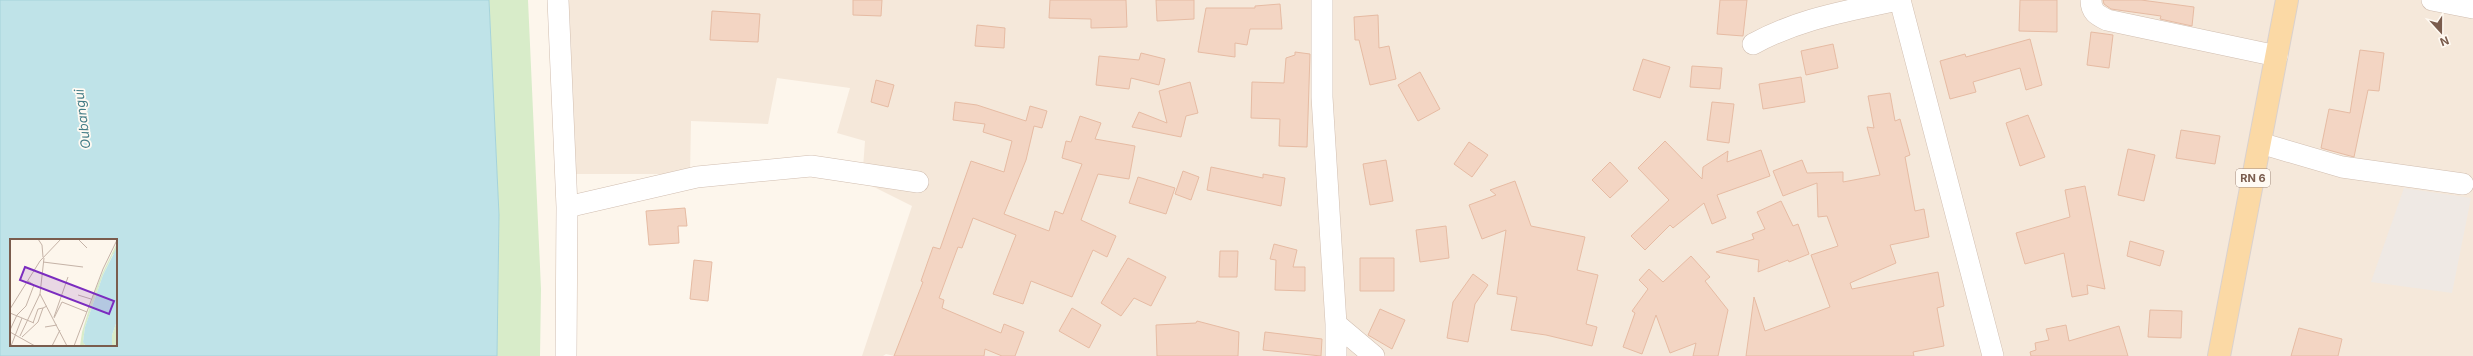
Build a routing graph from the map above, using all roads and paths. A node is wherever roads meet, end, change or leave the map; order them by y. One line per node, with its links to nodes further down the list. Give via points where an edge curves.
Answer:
1 (558, 0): 14 (street)
2 (1322, 0): 15 (street, via 1322,98)
3 (1896, 0): 9 (street, via 1806,20 1779,29)
4 (1900, 0): 19 (street)
5 (2091, 0): 10 (street, via 2091,7 2096,15 2107,20)
6 (2287, 0): 10 (main road, RN 6)
7 (2432, 0): 8 (street)
8 (2473, 8)
9 (1753, 44)
10 (2277, 56): 11 (main road, RN 6)
11 (2260, 143): 13 (street, via 2342,167); 20 (main road, RN 6)
12 (918, 182): 14 (street, via 811,166 697,177)
13 (2463, 184)
14 (567, 207): 16 (street)
15 (1336, 324): 17 (street); 18 (street)
16 (566, 356)
17 (1336, 356)
18 (1374, 356)
19 (1994, 356)
20 (2219, 356)

